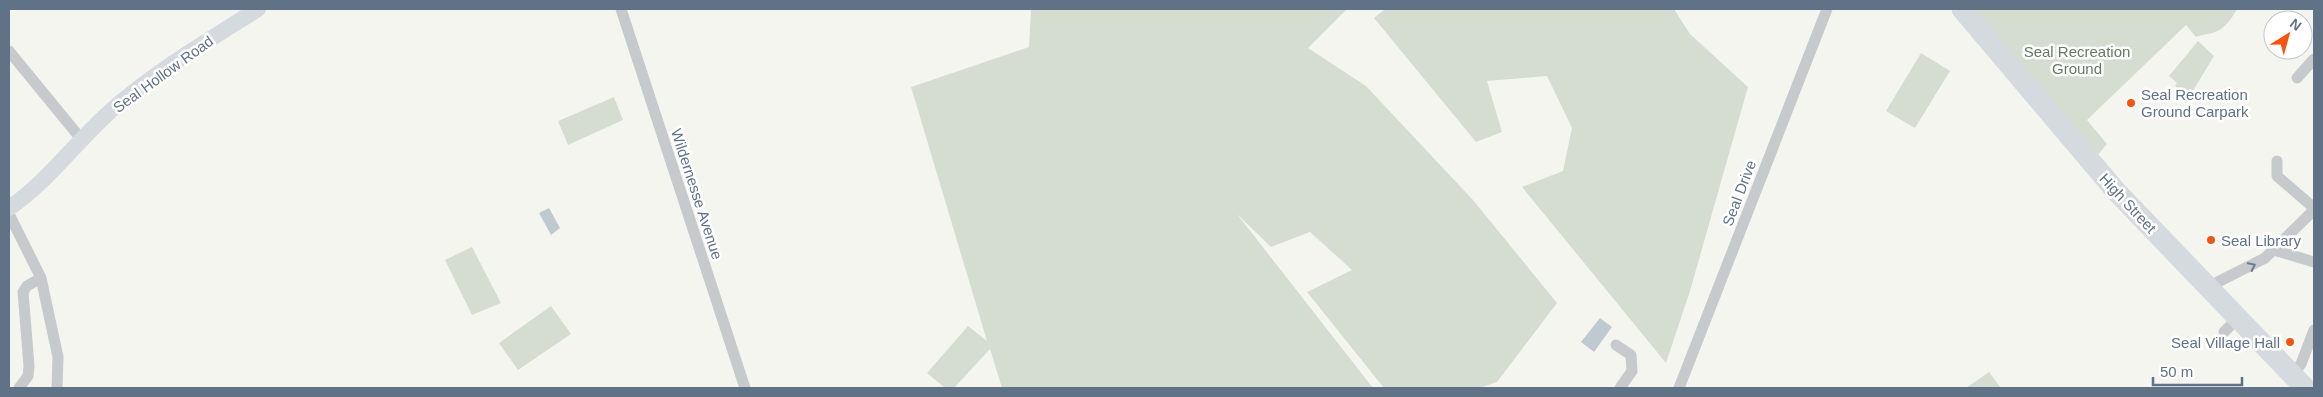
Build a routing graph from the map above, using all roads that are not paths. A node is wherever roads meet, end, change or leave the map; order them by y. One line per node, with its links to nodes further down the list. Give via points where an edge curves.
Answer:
1 (258, 9): 8 (main road, Seal Hollow Road, via 137,89)
2 (621, 9): 22 (street, Wildernesse Avenue)
3 (1827, 9): 24 (street, Seal Drive)
4 (1962, 9): 16 (highway, High Street, via 2106,179)
5 (9, 51): 8 (street)
6 (2314, 59): 7 (street)
7 (2297, 78)
8 (82, 140): 10 (main road, Seal Hollow Road, via 32,190)
9 (2277, 161): 11 (street, via 2277,176)
10 (9, 208)
11 (2314, 209): 13 (street)
12 (9, 214): 15 (street)
13 (2274, 250): 14 (street); 16 (street, one-way to 13, via 2262,260)
14 (2314, 262)
15 (41, 278): 20 (street, via 23,292 29,366 28,376); 21 (street, via 58,357)
16 (2208, 287): 19 (highway, High Street, via 2231,325)
17 (2314, 330): 19 (street)
18 (1616, 345): 23 (street, via 1631,355 1632,371)
19 (2299, 381)
20 (19, 388)
21 (57, 388)
22 (744, 388)
23 (1620, 388)
24 (1679, 388)

